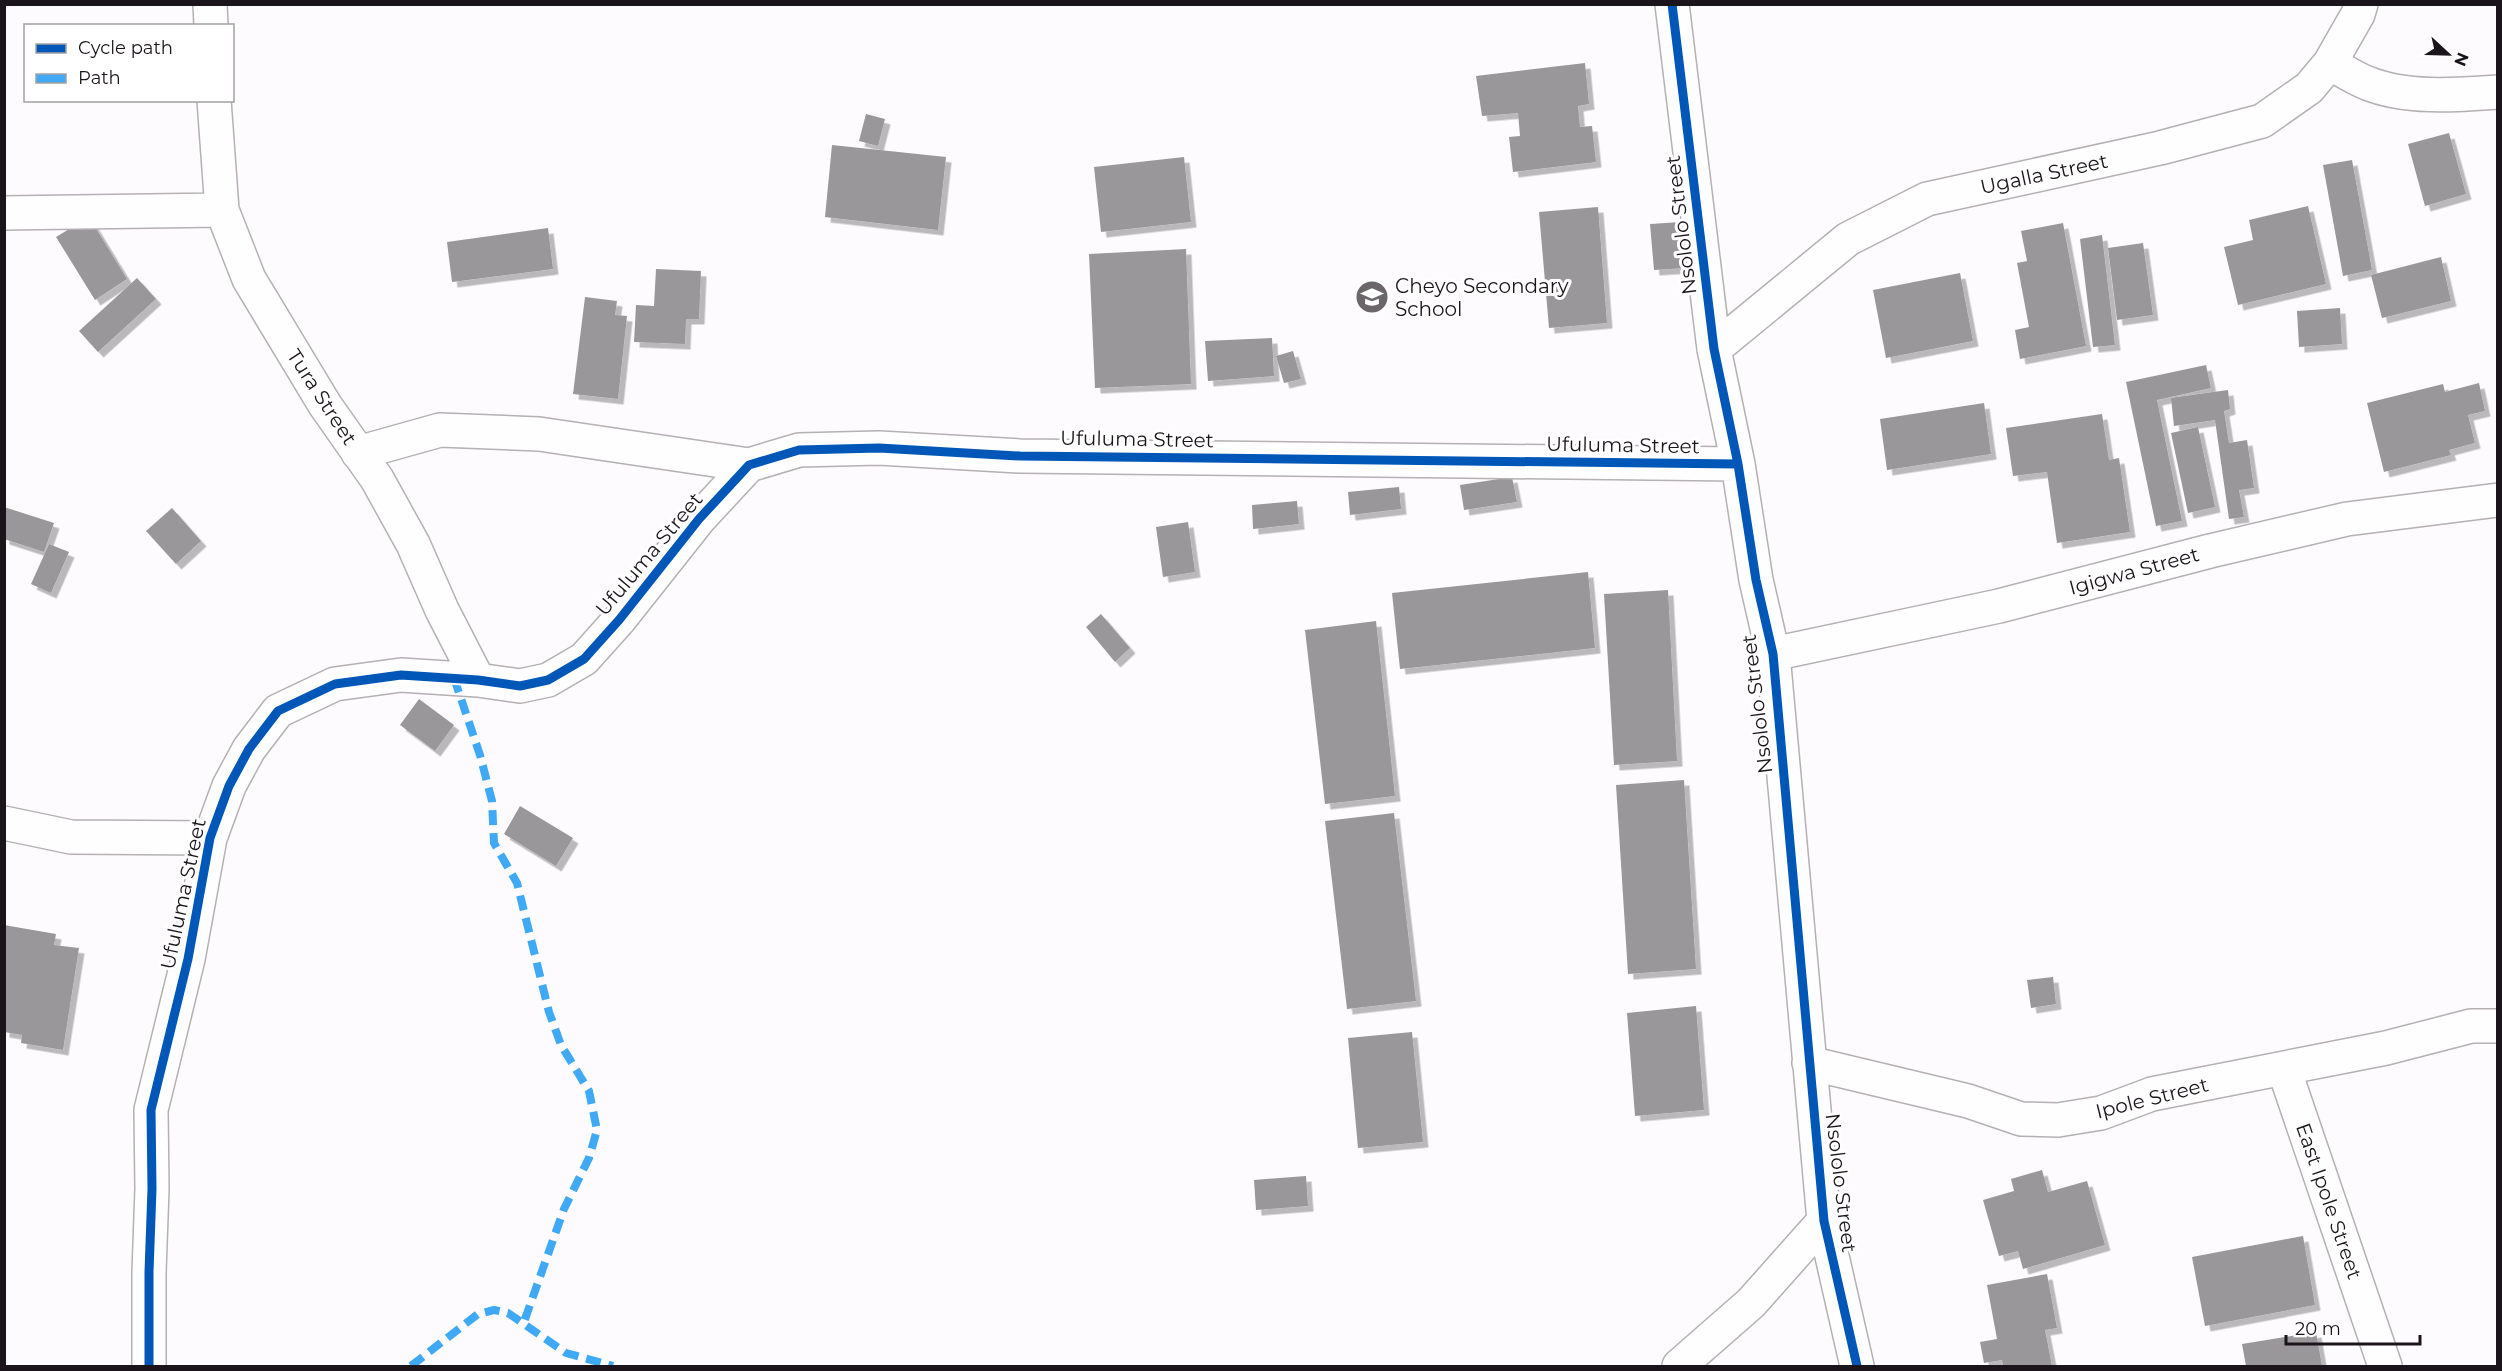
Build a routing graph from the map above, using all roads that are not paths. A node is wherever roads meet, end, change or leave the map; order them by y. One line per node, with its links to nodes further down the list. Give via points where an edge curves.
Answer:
1 (210, 4): 4 (street)
2 (1672, 4): 10 (street, Nsololo Street)
3 (2361, 4): 5 (street, Ugalla Street)
4 (211, 24)
5 (2330, 63): 6 (street, via 2368,83 2395,89 2444,96); 10 (street, Ugalla Street, via 2309,88 2262,121 2160,148 1927,199 1848,239)
6 (2498, 92)
7 (214, 102): 8 (street, Tura Street)
8 (222, 210): 9 (street); 11 (street, Tura Street, via 249,279)
9 (4, 213)
10 (1714, 349): 12 (street, Nsololo Street)
11 (358, 453): 13 (street, via 440,430 539,434); 16 (street, Tura Street, via 413,544)
12 (1737, 464): 13 (street, Ufuluma Street, via 1020,456 879,448 799,450); 15 (street, Nsololo Street)
13 (749, 465): 16 (street, Ufuluma Street, via 699,519 584,659 548,680 520,687)
14 (2498, 500): 15 (street, Igigwa Street, via 2347,519 1999,606)
15 (1773, 654): 20 (street, Nsololo Street)
16 (478, 680): 18 (street, Ufuluma Street, via 401,675 335,684 278,711 249,749)
17 (4, 823): 18 (street, via 71,837)
18 (210, 838): 23 (street, Ufuluma Street, via 188,959 150,1110)
19 (2498, 1026): 21 (street, Ipole Street, via 2471,1026)
20 (1809, 1063): 21 (street, Ipole Street, via 1968,1101 2020,1119 2058,1120 2101,1113 2152,1094); 22 (street, Nsololo Street)
21 (2284, 1069): 26 (street, East Ipole Street)
22 (1824, 1221): 24 (street, via 1751,1303); 25 (street, Nsololo Street)
23 (149, 1366)
24 (1679, 1366)
25 (1857, 1366)
26 (2385, 1366)

